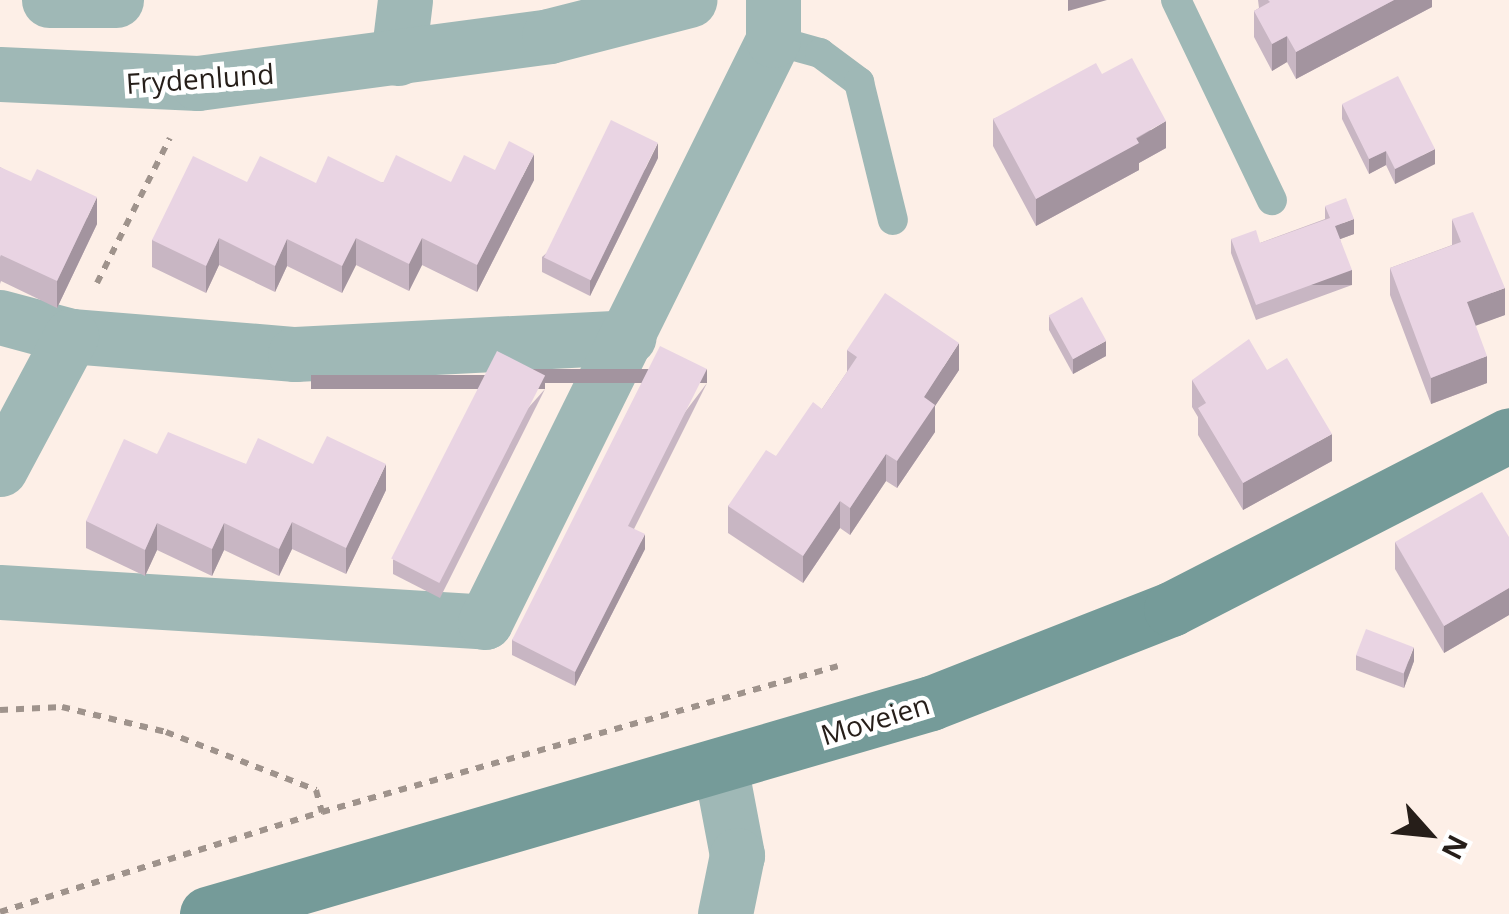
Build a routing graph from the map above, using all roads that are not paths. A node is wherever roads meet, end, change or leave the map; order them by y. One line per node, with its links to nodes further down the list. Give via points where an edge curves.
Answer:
1 (48, 0): 2 (street)
2 (116, 0)
3 (405, 0): 7 (street)
4 (689, 0): 7 (street, Frydenlund, via 549,36)
5 (1176, 0): 9 (lane)
6 (773, 20): 10 (lane, via 858,82); 13 (street)
7 (398, 58): 8 (street, Frydenlund, via 198,83)
8 (0, 74)
9 (1272, 200)
10 (893, 220)
11 (0, 318): 12 (street)
12 (71, 336): 13 (street, via 294,354); 15 (street)
13 (629, 336): 16 (street, via 484,622)
14 (1509, 435): 17 (street, Moveien, via 1172,609 932,703)
15 (0, 469)
16 (0, 592)
17 (720, 766): 18 (street, Moveien); 19 (street, via 738,855)
18 (207, 914)
19 (725, 914)

